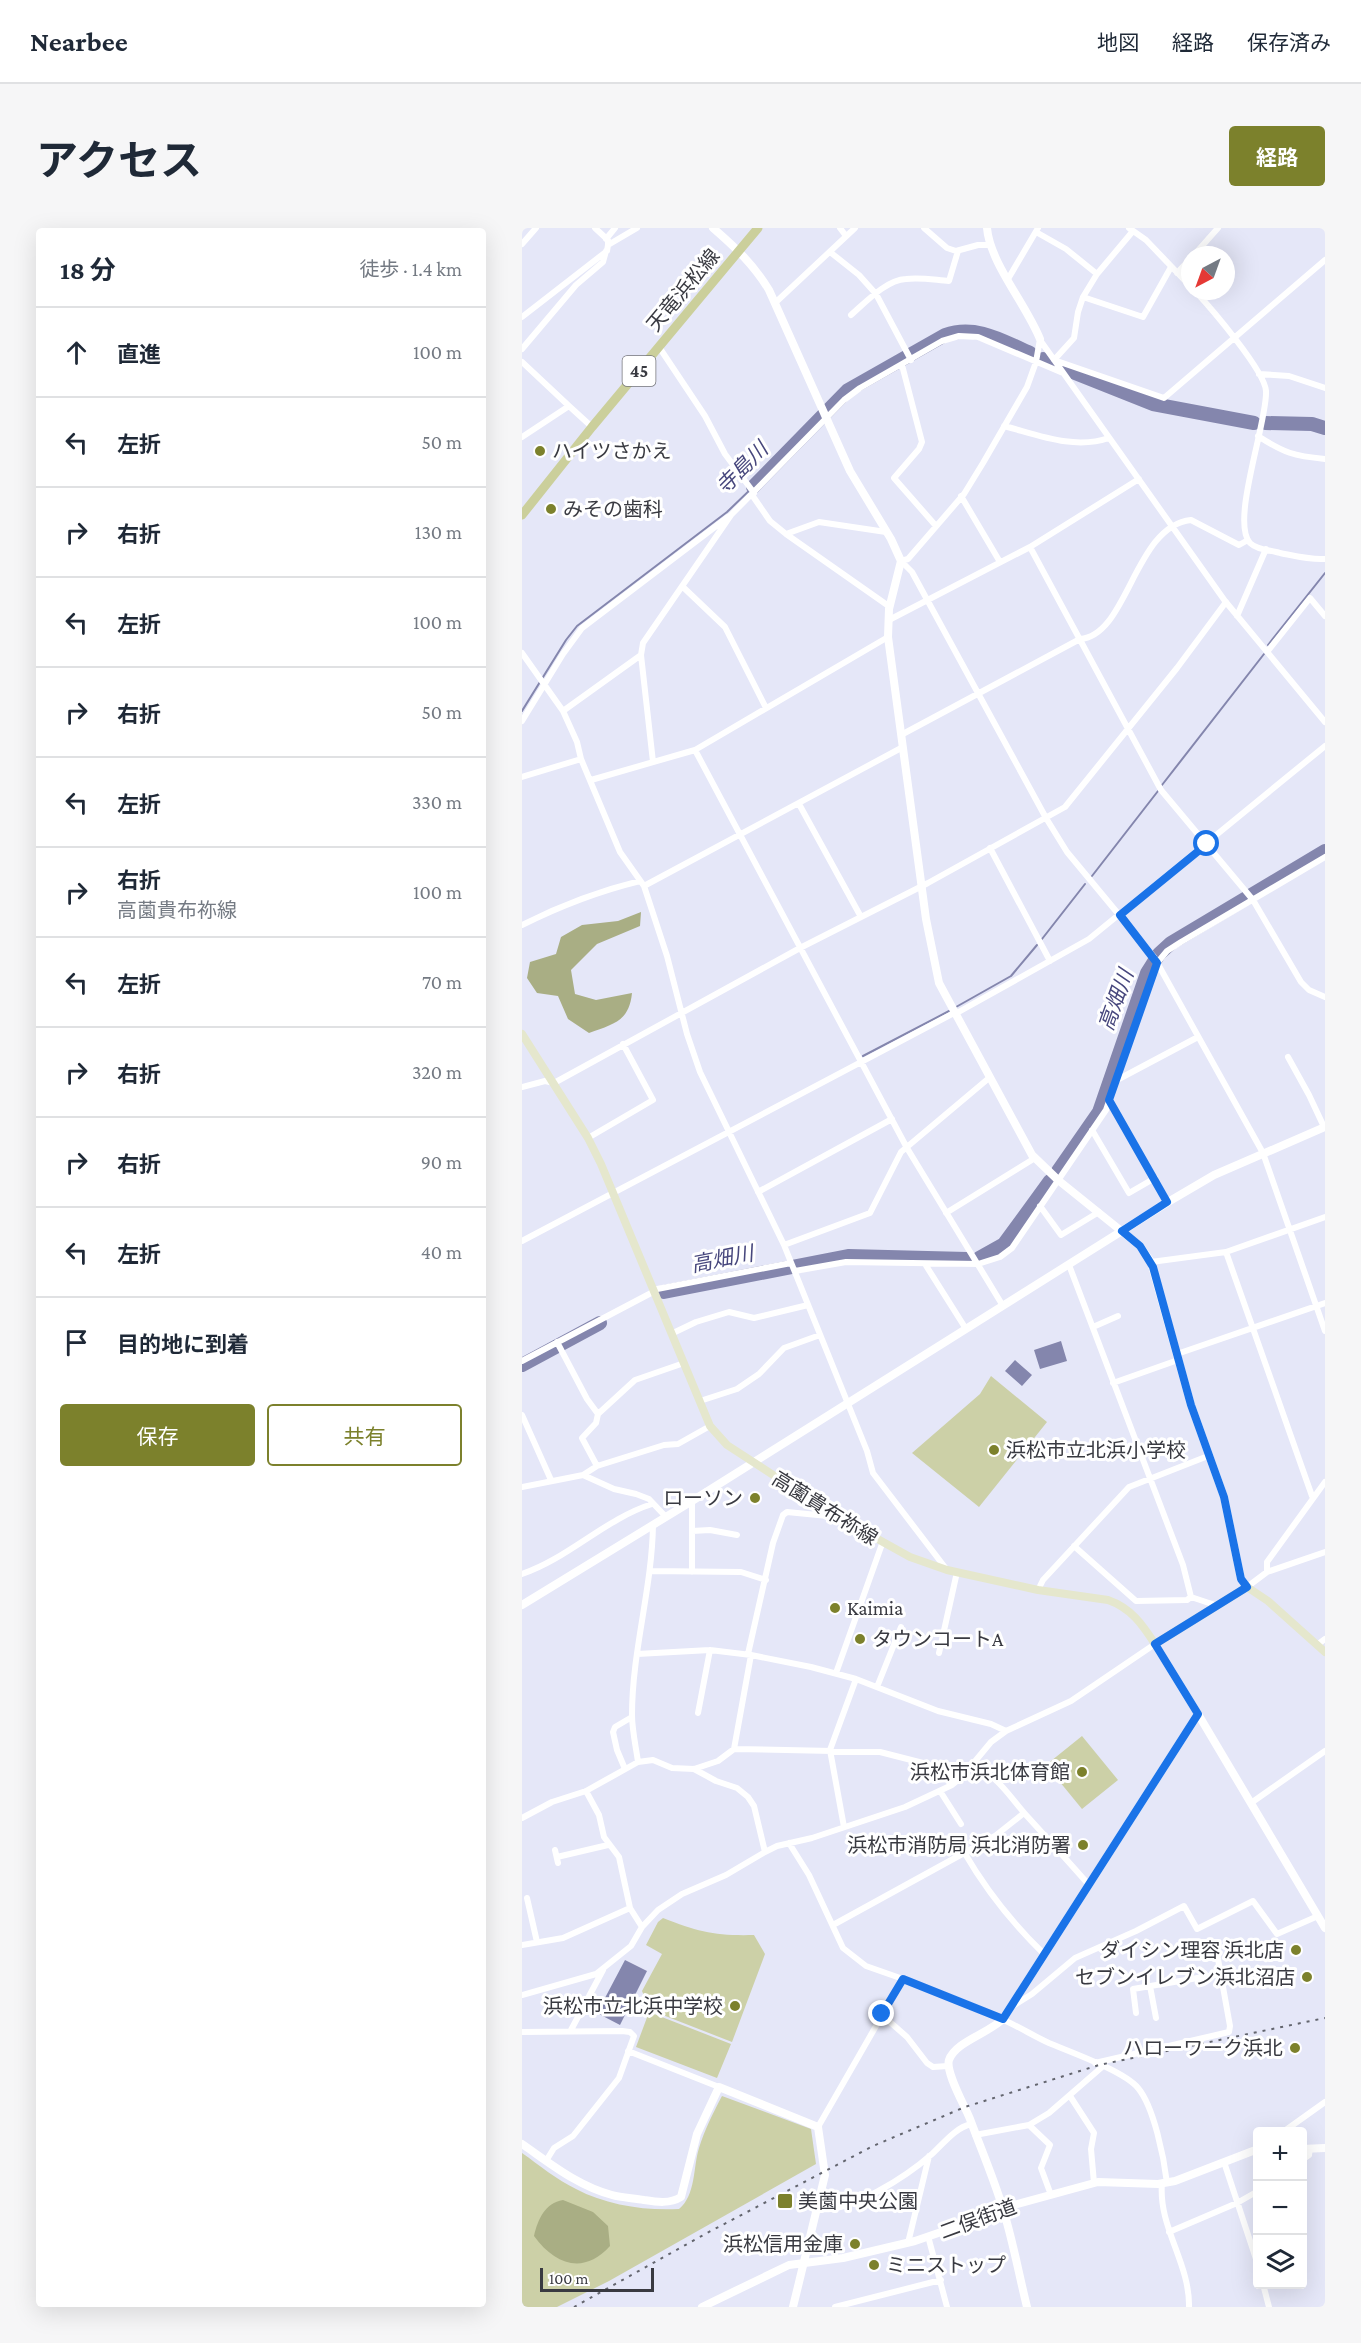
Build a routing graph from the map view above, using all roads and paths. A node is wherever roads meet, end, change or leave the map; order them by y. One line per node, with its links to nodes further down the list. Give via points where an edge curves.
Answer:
1 (536, 228): 15 (street)
2 (595, 228): 16 (street)
3 (615, 228): 16 (street)
4 (637, 228): 16 (street)
5 (713, 228): 19 (street)
6 (758, 228): 19 (main road, 天竜浜松線 / 45)
7 (840, 228): 14 (street)
8 (855, 228): 14 (street)
9 (924, 228): 20 (street, via 947,248)
10 (987, 228): 17 (street)
11 (1218, 228): 18 (street)
12 (1037, 230): 26 (street); 28 (street)
13 (1131, 230): 23 (street); 26 (street)
14 (846, 236): 21 (street)
15 (522, 244)
16 (607, 245): 34 (street); 38 (street, via 602,264 576,285)
17 (990, 245): 20 (street); 28 (street)
18 (1202, 246)
19 (740, 250): 32 (street, via 756,268); 37 (main road, 天竜浜松線 / 45)
20 (958, 251): 29 (street, via 949,281 905,279)
21 (830, 252): 29 (street); 32 (street)
22 (1325, 260): 35 (street)
23 (1171, 267): 25 (street); 30 (street, via 1143,317)
24 (1181, 269): 25 (street)
25 (1177, 273): 27 (street)
26 (1097, 274): 30 (street)
27 (1181, 277)
28 (1008, 279): 36 (street)
29 (876, 294): 33 (street); 39 (street)
30 (1083, 297): 40 (street, via 1074,338)
31 (1202, 300): 35 (street)
32 (775, 303): 48 (street)
33 (851, 315)
34 (522, 317)
35 (1233, 337): 40 (street, via 1164,398); 45 (street)
36 (1040, 339): 40 (street); 42 (street)
37 (659, 347): 50 (main road, 天竜浜松線 / 45); 56 (street)
38 (522, 349)
39 (910, 357): 42 (street, via 964,335); 43 (street)
40 (1054, 360): 44 (street)
41 (522, 362): 47 (street)
42 (1036, 362): 44 (street); 49 (street, via 1027,387)
43 (902, 365): 48 (street, via 857,389); 60 (street, via 922,442 894,478)
44 (1063, 373): 53 (street)
45 (1259, 374): 46 (street, via 1289,376); 51 (street, via 1266,391)
46 (1325, 388)
47 (569, 406): 50 (street); 52 (street)
48 (824, 417): 56 (street); 62 (street)
49 (1004, 426): 53 (street, via 1071,442); 57 (street)
50 (592, 427): 58 (main road, 天竜浜松線 / 45)
51 (1258, 436): 54 (street, via 1282,452); 64 (street, via 1245,516)
52 (522, 437)
53 (1109, 438): 55 (street)
54 (1325, 459)
55 (1139, 479): 61 (street); 65 (street)
56 (752, 492): 59 (street); 63 (street, via 770,521)
57 (961, 496): 60 (street); 69 (street)
58 (522, 515)
59 (731, 515): 70 (street); 82 (street, via 582,628)
60 (936, 525): 68 (street, via 908,559)
61 (1172, 526): 64 (street, via 1191,520 1239,545); 72 (street); 78 (street, via 1153,543 1119,606 1100,629 1088,639)
62 (886, 532): 63 (street, via 819,522); 68 (street)
63 (786, 534): 73 (street)
64 (1248, 540): 66 (street)
65 (1030, 547): 69 (street); 78 (street)
66 (1266, 549): 67 (street); 74 (street)
67 (1325, 559)
68 (901, 561): 71 (street); 73 (street)
69 (1000, 562): 71 (street)
70 (683, 587): 81 (street, via 647,637); 84 (street, via 725,627)
71 (928, 600): 76 (street); 83 (street)
72 (1226, 602): 74 (street); 88 (street)
73 (890, 607): 76 (street)
74 (1237, 616): 79 (street)
75 (1325, 616): 79 (street, via 1310,598)
76 (889, 620): 77 (street)
77 (888, 637): 84 (street); 89 (street)
78 (1080, 639): 83 (street); 88 (street)
79 (1267, 652): 87 (street)
80 (522, 653): 82 (street)
81 (641, 655): 85 (street); 94 (street)
82 (542, 682): 85 (street); 86 (street)
83 (979, 695): 89 (street); 98 (street)
84 (766, 708): 92 (street)
85 (563, 711): 93 (street)
86 (522, 721)
87 (1325, 722)
88 (1127, 728): 98 (street, via 1071,801); 100 (street, via 1161,790)
89 (901, 735): 91 (street)
90 (1325, 746): 100 (street)
91 (903, 747): 97 (street); 104 (street)
92 (695, 750): 94 (street); 99 (street)
93 (581, 759): 95 (street); 96 (street)
94 (653, 762): 96 (street)
95 (522, 777)
96 (591, 780): 103 (street, via 620,852)
97 (799, 804): 99 (street); 107 (street)
98 (1046, 818): 101 (street); 106 (street, via 1067,852)
99 (740, 835): 103 (street); 109 (street)
100 (1207, 844): 105 (street); 106 (street)
101 (990, 848): 104 (street); 110 (street)
102 (1325, 857): 105 (street)
103 (642, 884): 108 (street, via 592,894); 114 (street)
104 (922, 884): 107 (street); 113 (street, via 934,969)
105 (1251, 897): 111 (street); 112 (street, via 1301,982)
106 (1120, 915): 110 (street, via 1083,944); 111 (street)
107 (861, 917): 109 (street)
108 (522, 925)
109 (800, 948): 114 (street); 119 (street)
110 (1050, 961): 113 (street)
111 (1156, 961): 116 (street); 121 (street)
112 (1325, 997)
113 (953, 1011): 119 (street); 120 (street)
114 (681, 1013): 117 (street); 128 (street, via 700,1072)
115 (522, 1034): 122 (main road, 高薗貴布祢線)
116 (1198, 1037): 121 (street); 131 (street)
117 (623, 1044): 122 (street); 129 (street, via 653,1100)
118 (1287, 1057): 126 (street)
119 (861, 1061): 125 (street); 128 (street)
120 (989, 1078): 130 (street); 132 (street)
121 (1117, 1080): 124 (street)
122 (554, 1083): 123 (street, via 545,1081); 129 (main road, 高薗貴布祢線)
123 (522, 1087)
124 (1109, 1100): 127 (street); 133 (street)
125 (892, 1119): 130 (street); 136 (street)
126 (1324, 1127): 131 (street)
127 (1092, 1130): 133 (street, via 1129,1193); 134 (street)
128 (729, 1131): 135 (street); 136 (street)
129 (588, 1138): 135 (main road, 高薗貴布祢線)
130 (907, 1148): 140 (street); 145 (street, via 895,1161 870,1213)
131 (1263, 1153): 137 (street); 142 (street)
132 (1035, 1158): 134 (street); 140 (street)
133 (1155, 1178): 137 (street)
134 (1058, 1180): 138 (street); 139 (street)
135 (613, 1192): 144 (street); 152 (main road, 高薗貴布祢線)
136 (758, 1192): 145 (street)
137 (1167, 1202): 143 (street)
138 (1040, 1206): 139 (street, via 1061,1235); 149 (street, via 1012,1248 1000,1257)
139 (1099, 1212): 143 (street)
140 (946, 1213): 149 (street)
141 (1325, 1218): 142 (street)
142 (1290, 1230): 146 (street); 156 (street)
143 (1122, 1231): 147 (street); 150 (street)
144 (522, 1241)
145 (784, 1245): 151 (street)
146 (1226, 1252): 147 (street); 159 (street)
147 (1151, 1262): 165 (street)
148 (925, 1264): 149 (street); 151 (street, via 846,1262); 160 (street)
149 (978, 1264): 155 (street)
150 (1069, 1265): 155 (street); 158 (street)
151 (793, 1267): 152 (street); 154 (street)
152 (653, 1291): 162 (main road, 高薗貴布祢線); 164 (street)
153 (1325, 1303): 156 (street)
154 (808, 1305): 162 (street, via 754,1318 729,1312); 163 (street)
155 (1003, 1306): 160 (street)
156 (1316, 1306): 159 (street); 161 (street)
157 (1118, 1316): 158 (street)
158 (1093, 1327): 168 (street)
159 (1253, 1328): 165 (street); 182 (street)
160 (966, 1329): 170 (street)
161 (1325, 1331)
162 (671, 1334): 167 (main road, 高薗貴布祢線)
163 (820, 1335): 169 (street, via 784,1348 743,1386); 170 (street)
164 (559, 1344): 166 (street); 171 (street)
165 (1177, 1357): 168 (street); 174 (street)
166 (522, 1361)
167 (684, 1363): 169 (main road, 高薗貴布祢線); 171 (street, via 635,1380)
168 (1113, 1383): 178 (street)
169 (700, 1401): 173 (main road, 高薗貴布祢線)
170 (847, 1403): 175 (street); 193 (street, via 873,1473)
171 (598, 1414): 176 (street, via 596,1423 582,1438)
172 (522, 1416): 179 (street)
173 (710, 1426): 175 (main road, 高薗貴布祢線, via 727,1445); 176 (street, via 678,1444)
174 (1208, 1456): 178 (street); 200 (street, via 1227,1508 1241,1579)
175 (753, 1462): 183 (street); 186 (main road, 高薗貴布祢線)
176 (597, 1466): 177 (street)
177 (583, 1475): 179 (street); 184 (street, via 649,1499)
178 (1150, 1479): 191 (street, via 1129,1487); 202 (street)
179 (552, 1480): 181 (street)
180 (1325, 1482): 182 (street)
181 (522, 1487)
182 (1312, 1496): 197 (street, via 1266,1562)
183 (692, 1501): 185 (street); 188 (street)
184 (652, 1504): 185 (street); 198 (street, via 636,1509 554,1561)
185 (666, 1517): 187 (street)
186 (838, 1517): 190 (main road, 高薗貴布祢線); 199 (street, via 784,1513)
187 (653, 1525): 194 (street); 203 (street)
188 (692, 1531): 189 (street); 195 (street)
189 (737, 1536)
190 (882, 1544): 193 (main road, 高薗貴布祢線); 214 (street)
191 (1074, 1546): 201 (street); 202 (street, via 1136,1600)
192 (1325, 1552): 197 (street)
193 (947, 1570): 196 (main road, 高薗貴布祢線)
194 (651, 1571): 195 (street); 212 (street)
195 (692, 1572): 199 (street, via 741,1572)
196 (957, 1572): 201 (main road, 高薗貴布祢線); 211 (street)
197 (1266, 1572): 200 (street)
198 (522, 1574)
199 (766, 1580): 213 (street)
200 (1247, 1587): 204 (main road); 208 (main road, via 1268,1600)
201 (1038, 1590): 207 (main road, 高薗貴布祢線, via 1095,1596 1118,1603 1138,1620)
202 (1191, 1597): 204 (street)
203 (522, 1605)
204 (1215, 1605): 207 (main road)
205 (901, 1627): 216 (street)
206 (1325, 1639): 208 (street)
207 (1155, 1644): 218 (street); 220 (street, via 1071,1701)
208 (1317, 1645): 210 (main road)
209 (710, 1650): 212 (street); 213 (street); 217 (street)
210 (1325, 1652)
211 (939, 1653)
212 (637, 1654): 219 (street)
213 (750, 1655): 214 (street); 221 (street)
214 (836, 1673): 215 (street)
215 (856, 1679): 216 (street); 222 (street)
216 (877, 1687): 220 (street, via 938,1711)
217 (698, 1713)
218 (1198, 1714): 231 (street); 241 (street)
219 (632, 1717): 224 (street); 226 (street, via 613,1731)
220 (1006, 1731): 225 (street, via 991,1742)
221 (734, 1749): 222 (street); 227 (street, via 718,1761)
222 (830, 1750): 228 (street, via 891,1754); 235 (street)
223 (1325, 1751): 231 (street)
224 (638, 1762): 226 (street); 227 (street, via 649,1760 672,1768)
225 (972, 1766): 228 (street); 232 (street, via 1003,1786)
226 (625, 1769): 229 (street)
227 (694, 1769): 238 (street, via 748,1797 754,1806)
228 (962, 1776): 230 (street)
229 (586, 1791): 233 (street, via 552,1802); 237 (street)
230 (940, 1791): 234 (street); 235 (street)
231 (1251, 1803): 244 (street)
232 (1024, 1813): 239 (street, via 995,1836); 241 (street)
233 (522, 1818)
234 (961, 1824)
235 (844, 1827): 236 (street)
236 (789, 1843): 238 (street); 245 (street)
237 (608, 1845): 240 (street); 243 (street, via 619,1857)
238 (765, 1852): 246 (street, via 682,1894 658,1910)
239 (964, 1852): 245 (street); 251 (street, via 1006,1915)
240 (557, 1857)
241 (1089, 1885): 251 (street)
242 (527, 1898): 248 (street)
243 (630, 1908): 246 (street); 248 (street, via 563,1938)
244 (1318, 1916): 247 (street); 257 (street, via 1277,1934 1253,1900 1197,1929 1184,1906 1075,1958)
245 (833, 1925): 254 (street, via 843,1948 852,1956 866,1966)
246 (642, 1928): 252 (street, via 631,1946)
247 (1325, 1928)
248 (537, 1942): 249 (street)
249 (522, 1945)
250 (1216, 1948): 253 (street)
251 (1044, 1954): 257 (street)
252 (604, 1968): 256 (street, via 567,1984); 262 (street)
253 (1221, 1974): 255 (street); 265 (street, via 1229,2032)
254 (903, 1979): 259 (street); 261 (street)
255 (1150, 1986): 258 (street, via 1132,1990); 260 (street)
256 (522, 1995)
257 (1008, 2009): 261 (street)
258 (1136, 2013)
259 (882, 2014): 266 (street, via 927,2063 933,2067); 273 (street)
260 (1156, 2018)
261 (1003, 2019): 265 (street); 266 (street, via 953,2052)
262 (571, 2030): 263 (street); 264 (street, via 630,2032 634,2036)
263 (522, 2032)
264 (628, 2051): 268 (street); 281 (street, via 619,2078 573,2136 554,2148)
265 (1095, 2063): 267 (street)
266 (948, 2066): 271 (street)
267 (1102, 2067): 269 (street); 284 (street, via 1133,2083 1144,2097 1161,2148)
268 (718, 2087): 273 (street); 281 (street, via 697,2134 681,2197 675,2201 614,2195 573,2180)
269 (1070, 2096): 272 (street); 283 (street, via 1094,2133)
270 (1325, 2102): 274 (street)
271 (971, 2124): 275 (street); 280 (street, via 962,2126)
272 (1029, 2125): 275 (street); 286 (street, via 1050,2145 1041,2168)
273 (818, 2127): 289 (street, via 825,2175)
274 (1290, 2127)
275 (975, 2135): 288 (street)
276 (522, 2144): 281 (street)
277 (1307, 2148): 278 (street)
278 (1325, 2148)
279 (1253, 2151): 282 (street, 二俣街道)
280 (929, 2156): 289 (street, via 856,2202); 292 (street)
281 (546, 2161)
282 (1224, 2162): 284 (street, 二俣街道); 287 (street)
283 (1094, 2183): 284 (street, 二俣街道); 286 (street, 二俣街道)
284 (1165, 2183): 290 (street, via 1161,2200)
285 (1253, 2193): 287 (street)
286 (1051, 2195): 288 (street, 二俣街道)
287 (1237, 2203): 290 (street); 293 (street)
288 (1003, 2208): 291 (street, 二俣街道); 301 (street)
289 (818, 2209): 294 (street)
290 (1169, 2232): 302 (street, via 1189,2284)
291 (928, 2236): 292 (street, 二俣街道); 295 (street)
292 (908, 2243): 294 (street, 二俣街道)
293 (1253, 2253)
294 (804, 2263): 297 (street, 二俣街道, via 789,2265); 298 (street)
295 (941, 2280): 299 (street); 300 (street)
296 (1264, 2289): 303 (street)
297 (702, 2307)
298 (793, 2307)
299 (834, 2307)
300 (947, 2307)
301 (1027, 2307)
302 (1189, 2307)
303 (1269, 2307)

